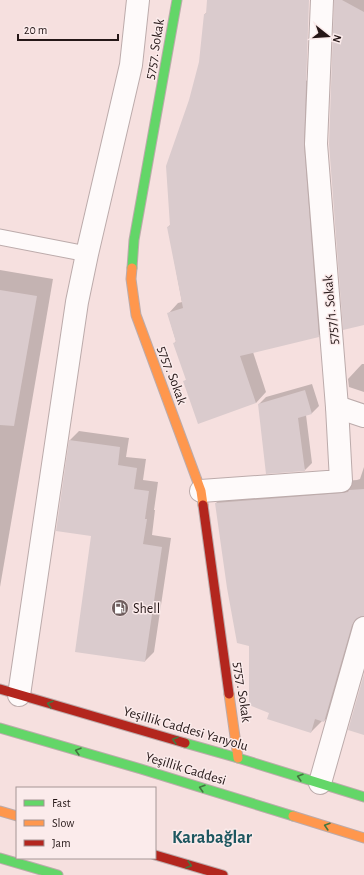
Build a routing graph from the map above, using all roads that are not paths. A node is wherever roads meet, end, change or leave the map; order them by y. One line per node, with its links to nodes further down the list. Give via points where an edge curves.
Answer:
1 (138, 0): 5 (street, via 131,65)
2 (177, 0): 8 (main road, 5757. Sokak, via 134,240 131,279 136,315)
3 (322, 0): 6 (street, 5757/1. Sokak, via 316,144)
4 (0, 237): 5 (lane)
5 (87, 254): 10 (street)
6 (337, 407): 7 (street); 8 (street, 5757/1. Sokak, via 341,481)
7 (364, 416)
8 (201, 491): 12 (main road, 5757. Sokak)
9 (364, 628): 13 (street)
10 (9, 692): 12 (main road, Yeşillik Caddesi Yanyolu, one-way to 10)
11 (0, 728): 17 (main road, Yeşillik Caddesi, one-way to 11)
12 (238, 758): 13 (main road, Yeşillik Caddesi Yanyolu, one-way to 12)
13 (320, 783): 14 (main road, Yeşillik Caddesi Yanyolu)
14 (364, 796)
15 (0, 811): 16 (main road)
16 (16, 816)
17 (364, 838)
18 (156, 855): 21 (main road, one-way to 21)
19 (0, 858): 20 (main road)
20 (58, 875)
21 (223, 875)

